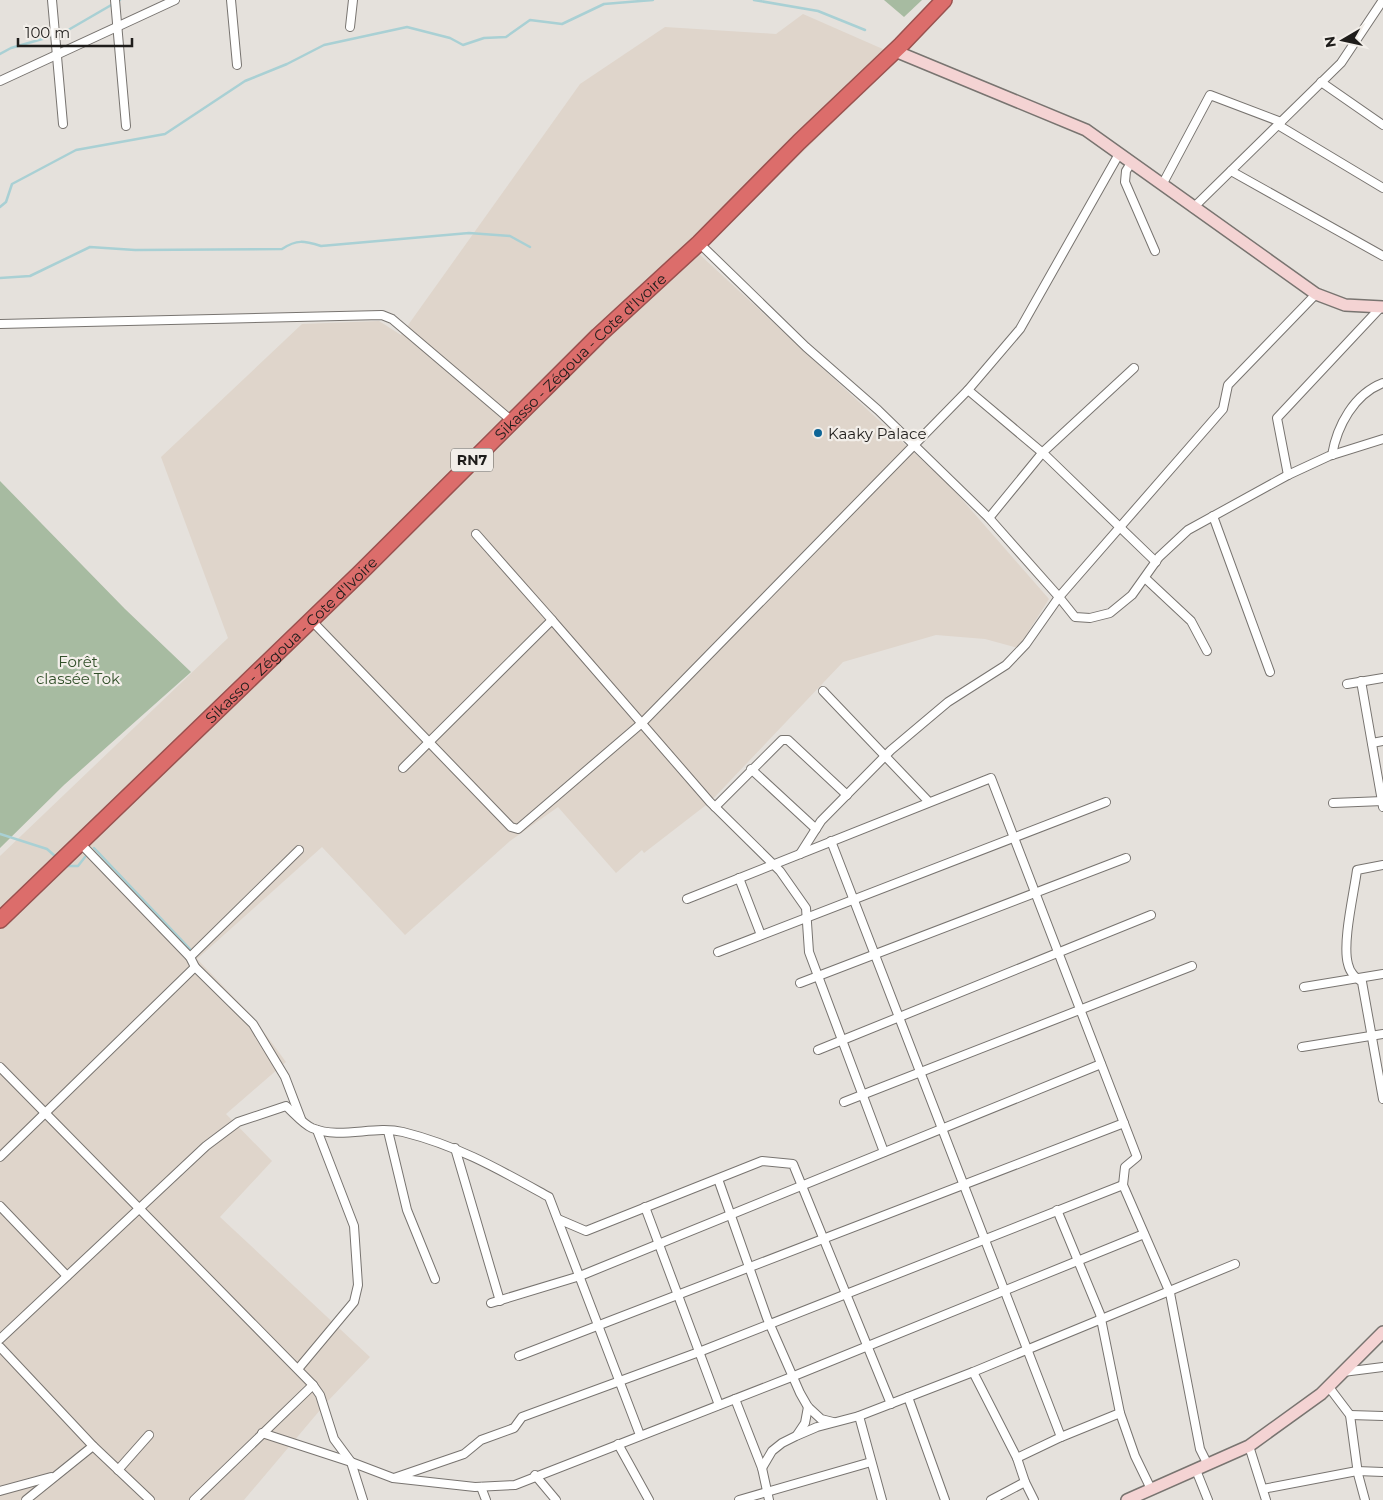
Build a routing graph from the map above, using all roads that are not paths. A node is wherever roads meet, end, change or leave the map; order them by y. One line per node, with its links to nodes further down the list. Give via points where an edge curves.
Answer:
1 (52, 0): 11 (street)
2 (175, 0): 9 (street)
3 (231, 0): 12 (street)
4 (353, 0): 8 (street)
5 (944, 0): 10 (highway, Sikasso - Zégoua - Cote d'Ivoire / RN7)
6 (1383, 0): 14 (street, via 1340,63)
7 (115, 4): 9 (street)
8 (350, 27)
9 (118, 28): 11 (street); 18 (street)
10 (895, 51): 19 (street, via 1086,130); 25 (highway, Sikasso - Zégoua - Cote d'Ivoire / RN7)
11 (57, 56): 13 (street); 16 (street)
12 (237, 65)
13 (0, 82)
14 (1321, 82): 15 (street); 17 (street)
15 (1280, 123): 21 (street); 22 (street, via 1210,95); 23 (street)
16 (63, 124)
17 (1383, 125)
18 (126, 126)
19 (1119, 154): 20 (street); 33 (street, via 1020,329)
20 (1131, 163): 22 (street); 26 (street, via 1126,170 1125,182)
21 (1231, 171): 24 (street); 27 (street)
22 (1162, 186): 24 (street)
23 (1383, 188)
24 (1193, 208): 28 (street)
25 (699, 243): 34 (highway, Sikasso - Zégoua - Cote d'Ivoire / RN7); 36 (street, via 806,347)
26 (1155, 251)
27 (1383, 256)
28 (1316, 294): 29 (street, via 1345,305); 42 (street, via 1228,385 1223,409)
29 (1382, 307): 39 (street, via 1277,418)
30 (0, 324): 34 (street, via 382,315 392,319)
31 (1134, 368): 37 (street)
32 (1383, 383): 38 (street, via 1374,386 1348,412 1335,438)
33 (968, 390): 36 (street); 37 (street)
34 (512, 421): 47 (highway, Sikasso - Zégoua - Cote d'Ivoire / RN7)
35 (1383, 438): 38 (street)
36 (915, 446): 41 (street); 55 (street)
37 (1042, 452): 41 (street); 42 (street)
38 (1332, 455): 39 (street)
39 (1288, 475): 40 (street)
40 (1213, 516): 44 (street, via 1188,530); 50 (street)
41 (989, 518): 46 (street)
42 (1120, 527): 44 (street); 46 (street)
43 (476, 534): 48 (street)
44 (1156, 562): 45 (street)
45 (1145, 578): 46 (street, via 1132,595 1110,613 1090,618 1076,617); 49 (street, via 1191,621)
46 (1058, 597): 59 (street, via 1026,644 1006,665 948,702)
47 (311, 620): 57 (street); 71 (highway, Sikasso - Zégoua - Cote d'Ivoire / RN7)
48 (552, 620): 55 (street); 57 (street)
49 (1207, 651)
50 (1270, 672)
51 (1383, 678): 52 (street)
52 (1362, 682): 53 (street); 58 (street)
53 (1347, 684)
54 (824, 691): 59 (street)
55 (642, 722): 57 (street, via 518,830 511,827); 67 (street)
56 (1383, 741): 58 (street)
57 (429, 742): 60 (street)
58 (1372, 743): 66 (street)
59 (885, 756): 62 (street); 63 (street)
60 (403, 768)
61 (751, 769): 62 (street, via 778,741 788,740); 67 (street); 68 (street)
62 (847, 795): 68 (street)
63 (930, 802): 69 (street, via 991,778); 70 (street)
64 (1106, 802): 69 (street)
65 (1333, 803): 66 (street)
66 (1383, 803)
67 (715, 807): 75 (street)
68 (816, 829): 73 (street)
69 (1014, 838): 78 (street); 80 (street)
70 (831, 841): 73 (street); 80 (street)
71 (80, 843): 83 (highway, Sikasso - Zégoua - Cote d'Ivoire / RN7); 88 (street)
72 (299, 850): 88 (street)
73 (800, 854): 75 (street)
74 (1126, 858): 78 (street)
75 (773, 864): 77 (street); 82 (street, via 806,908)
76 (1383, 865): 93 (street, via 1357,870 1346,946 1347,963)
77 (738, 878): 79 (street); 84 (street)
78 (1035, 893): 86 (street); 87 (street)
79 (687, 899)
80 (853, 899): 82 (street); 87 (street)
81 (1151, 915): 86 (street)
82 (807, 917): 84 (street); 92 (street, via 809,952)
83 (0, 920)
84 (761, 935): 85 (street)
85 (718, 952)
86 (1058, 952): 96 (street); 97 (street)
87 (875, 955): 92 (street); 97 (street)
88 (190, 956): 90 (street)
89 (1192, 966): 96 (street)
90 (195, 967): 109 (street); 110 (street, via 253,1024 285,1077)
91 (1383, 974): 93 (street)
92 (818, 976): 94 (street); 100 (street)
93 (1357, 978): 95 (street); 99 (street, via 1362,982)
94 (800, 984)
95 (1304, 987)
96 (1080, 1010): 103 (street); 105 (street)
97 (899, 1017): 100 (street); 105 (street)
98 (1383, 1034): 99 (street)
99 (1372, 1036): 101 (street); 107 (street)
100 (843, 1040): 102 (street); 106 (street)
101 (1302, 1048)
102 (818, 1050)
103 (1101, 1064): 111 (street); 112 (street)
104 (0, 1067): 109 (street)
105 (920, 1072): 106 (street); 112 (street)
106 (863, 1094): 108 (street); 116 (street)
107 (1383, 1097)
108 (844, 1102)
109 (46, 1113): 117 (street); 124 (street)
110 (301, 1119): 113 (street, via 310,1128); 124 (street, via 286,1106 238,1122 206,1146)
111 (1124, 1123): 119 (street, via 1137,1157 1125,1168); 121 (street)
112 (941, 1129): 116 (street); 121 (street)
113 (318, 1130): 114 (street, via 329,1133); 155 (street, via 354,1226 358,1285 354,1302)
114 (388, 1131): 115 (street, via 401,1131); 137 (street, via 407,1210)
115 (455, 1148): 127 (street, via 549,1197); 142 (street)
116 (884, 1152): 120 (street)
117 (0, 1157)
118 (718, 1179): 120 (street, via 762,1162 793,1164); 123 (street); 126 (street)
119 (1123, 1184): 125 (street); 128 (street)
120 (802, 1185): 126 (street); 129 (street)
121 (963, 1185): 129 (street); 130 (street)
122 (0, 1206): 135 (street)
123 (645, 1207): 127 (street, via 586,1230); 131 (street)
124 (139, 1209): 135 (street); 155 (street)
125 (1057, 1210): 130 (street); 132 (street)
126 (730, 1214): 131 (street); 134 (street)
127 (558, 1219): 136 (street)
128 (1144, 1234): 132 (street); 138 (street)
129 (824, 1239): 134 (street); 140 (street)
130 (985, 1239): 139 (street); 140 (street)
131 (659, 1243): 136 (street); 141 (street)
132 (1078, 1262): 139 (street); 144 (street)
133 (1235, 1264): 138 (street)
134 (750, 1267): 141 (street); 145 (street)
135 (67, 1276): 148 (street)
136 (580, 1276): 142 (street); 146 (street)
137 (436, 1279)
138 (1169, 1291): 144 (street); 183 (street, via 1200,1450)
139 (1006, 1292): 149 (street); 151 (street)
140 (846, 1293): 145 (street); 149 (street)
141 (678, 1295): 146 (street); 152 (street)
142 (500, 1301): 143 (street)
143 (491, 1304)
144 (1101, 1319): 151 (street); 167 (street)
145 (769, 1323): 152 (street); 158 (street)
146 (598, 1325): 153 (street); 159 (street)
147 (1383, 1332): 157 (street)
148 (0, 1339)
149 (868, 1346): 158 (street); 164 (street)
150 (0, 1347): 178 (street)
151 (1028, 1350): 156 (street); 176 (street)
152 (699, 1352): 159 (street); 165 (street)
153 (519, 1356)
154 (1383, 1367): 157 (street)
155 (298, 1369): 160 (street)
156 (973, 1372): 162 (street); 180 (street)
157 (1343, 1372): 161 (street)
158 (794, 1376): 163 (street); 166 (street)
159 (619, 1380): 174 (street); 191 (street, via 522,1417 514,1428 481,1440 464,1454)
160 (313, 1385): 172 (street); 181 (street, via 320,1395 334,1439)
161 (1328, 1386): 168 (street); 179 (street)
162 (908, 1397): 164 (street); 208 (street)
163 (735, 1399): 165 (street); 184 (street)
164 (891, 1404): 169 (street)
165 (719, 1405): 174 (street)
166 (808, 1407): 171 (street, via 821,1420); 175 (street, via 805,1423)
167 (1120, 1413): 176 (street); 195 (street)
168 (1350, 1415): 170 (street); 187 (street)
169 (859, 1416): 171 (street); 182 (street)
170 (1383, 1416)
171 (835, 1422): 175 (street)
172 (262, 1433): 181 (street); 200 (street)
173 (149, 1435): 185 (street)
174 (640, 1435): 177 (street)
175 (796, 1436): 184 (street, via 772,1451)
176 (1061, 1437): 180 (street)
177 (618, 1444): 189 (street); 204 (street)
178 (93, 1446): 185 (street); 190 (street)
179 (1249, 1446): 183 (street); 194 (street)
180 (1017, 1458): 192 (street)
181 (351, 1462): 191 (street); 201 (street)
182 (871, 1462): 197 (street); 207 (street)
183 (1208, 1464): 186 (street)
184 (762, 1468): 197 (street)
185 (118, 1470): 199 (street)
186 (1196, 1470): 195 (street); 212 (street)
187 (1357, 1471): 188 (street); 194 (street); 214 (street)
188 (1383, 1472)
189 (536, 1476): 193 (street, via 515,1485); 203 (street)
190 (53, 1477): 196 (street); 198 (street)
191 (392, 1478): 193 (street)
192 (1026, 1482): 209 (street); 210 (street)
193 (481, 1487): 202 (street)
194 (1263, 1489): 213 (street)
195 (1151, 1490): 211 (street)
196 (0, 1491)
197 (767, 1492): 205 (street); 206 (street)
198 (26, 1500)
199 (150, 1500)
200 (194, 1500)
201 (363, 1500)
202 (486, 1500)
203 (556, 1500)
204 (649, 1500)
205 (739, 1500)
206 (770, 1500)
207 (882, 1500)
208 (945, 1500)
209 (991, 1500)
210 (1034, 1500)
211 (1127, 1500)
212 (1208, 1500)
213 (1266, 1500)
214 (1365, 1500)

